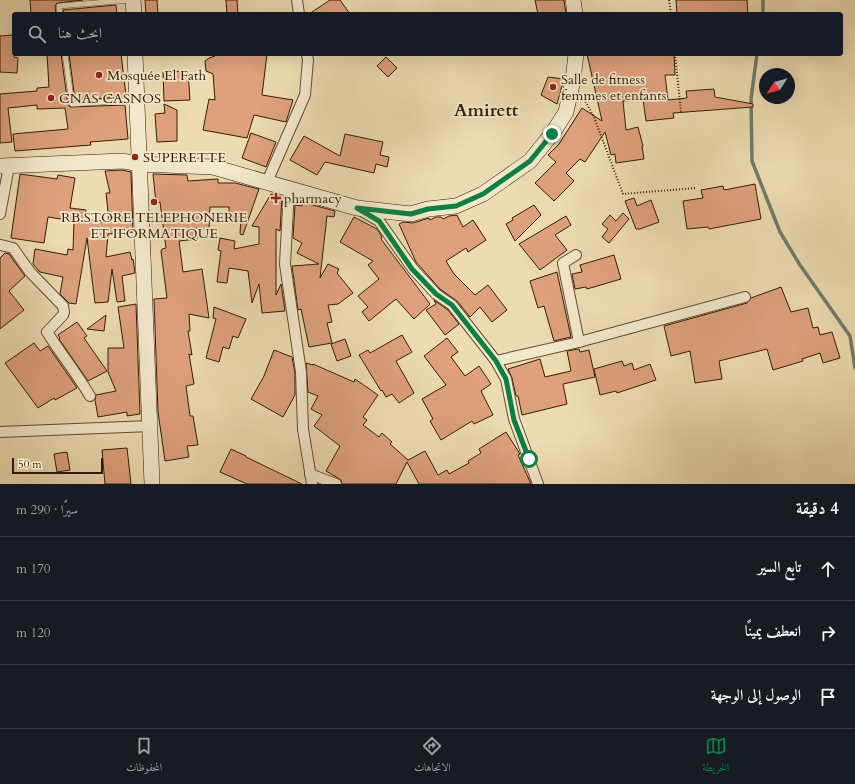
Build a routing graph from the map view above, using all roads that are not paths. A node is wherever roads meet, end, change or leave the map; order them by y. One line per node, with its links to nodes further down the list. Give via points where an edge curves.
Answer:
1 (132, 0): 4 (lane, via 59,6); 5 (street)
2 (297, 0): 6 (street)
3 (573, 0): 7 (street)
4 (60, 12)
5 (134, 12)
6 (299, 12)
7 (575, 12)
8 (65, 56): 12 (lane, via 72,104)
9 (135, 56): 12 (street)
10 (307, 56): 15 (street, via 305,95)
11 (576, 56): 17 (street, via 566,112 530,161 512,174 483,194 456,206 411,214)
12 (137, 100): 13 (street)
13 (139, 164): 14 (street, via 123,161); 15 (street, via 213,167); 25 (street)
14 (5, 166): 18 (street)
15 (267, 182): 16 (street)
16 (289, 189): 17 (street); 27 (street, via 285,264 301,372 303,429)
17 (357, 208): 23 (street, via 379,221 412,269 436,294 452,305)
18 (0, 214)
19 (0, 244): 24 (street, via 13,248 30,272 62,306 63,316 47,332)
20 (576, 255): 22 (street, via 563,263)
21 (745, 297): 22 (street)
22 (579, 342): 23 (street)
23 (496, 361): 30 (street, via 506,379 514,420)
24 (90, 396)
25 (151, 426): 26 (street); 28 (street)
26 (0, 432)
27 (311, 479): 29 (street)
28 (152, 484)
29 (336, 484)
30 (538, 484)

